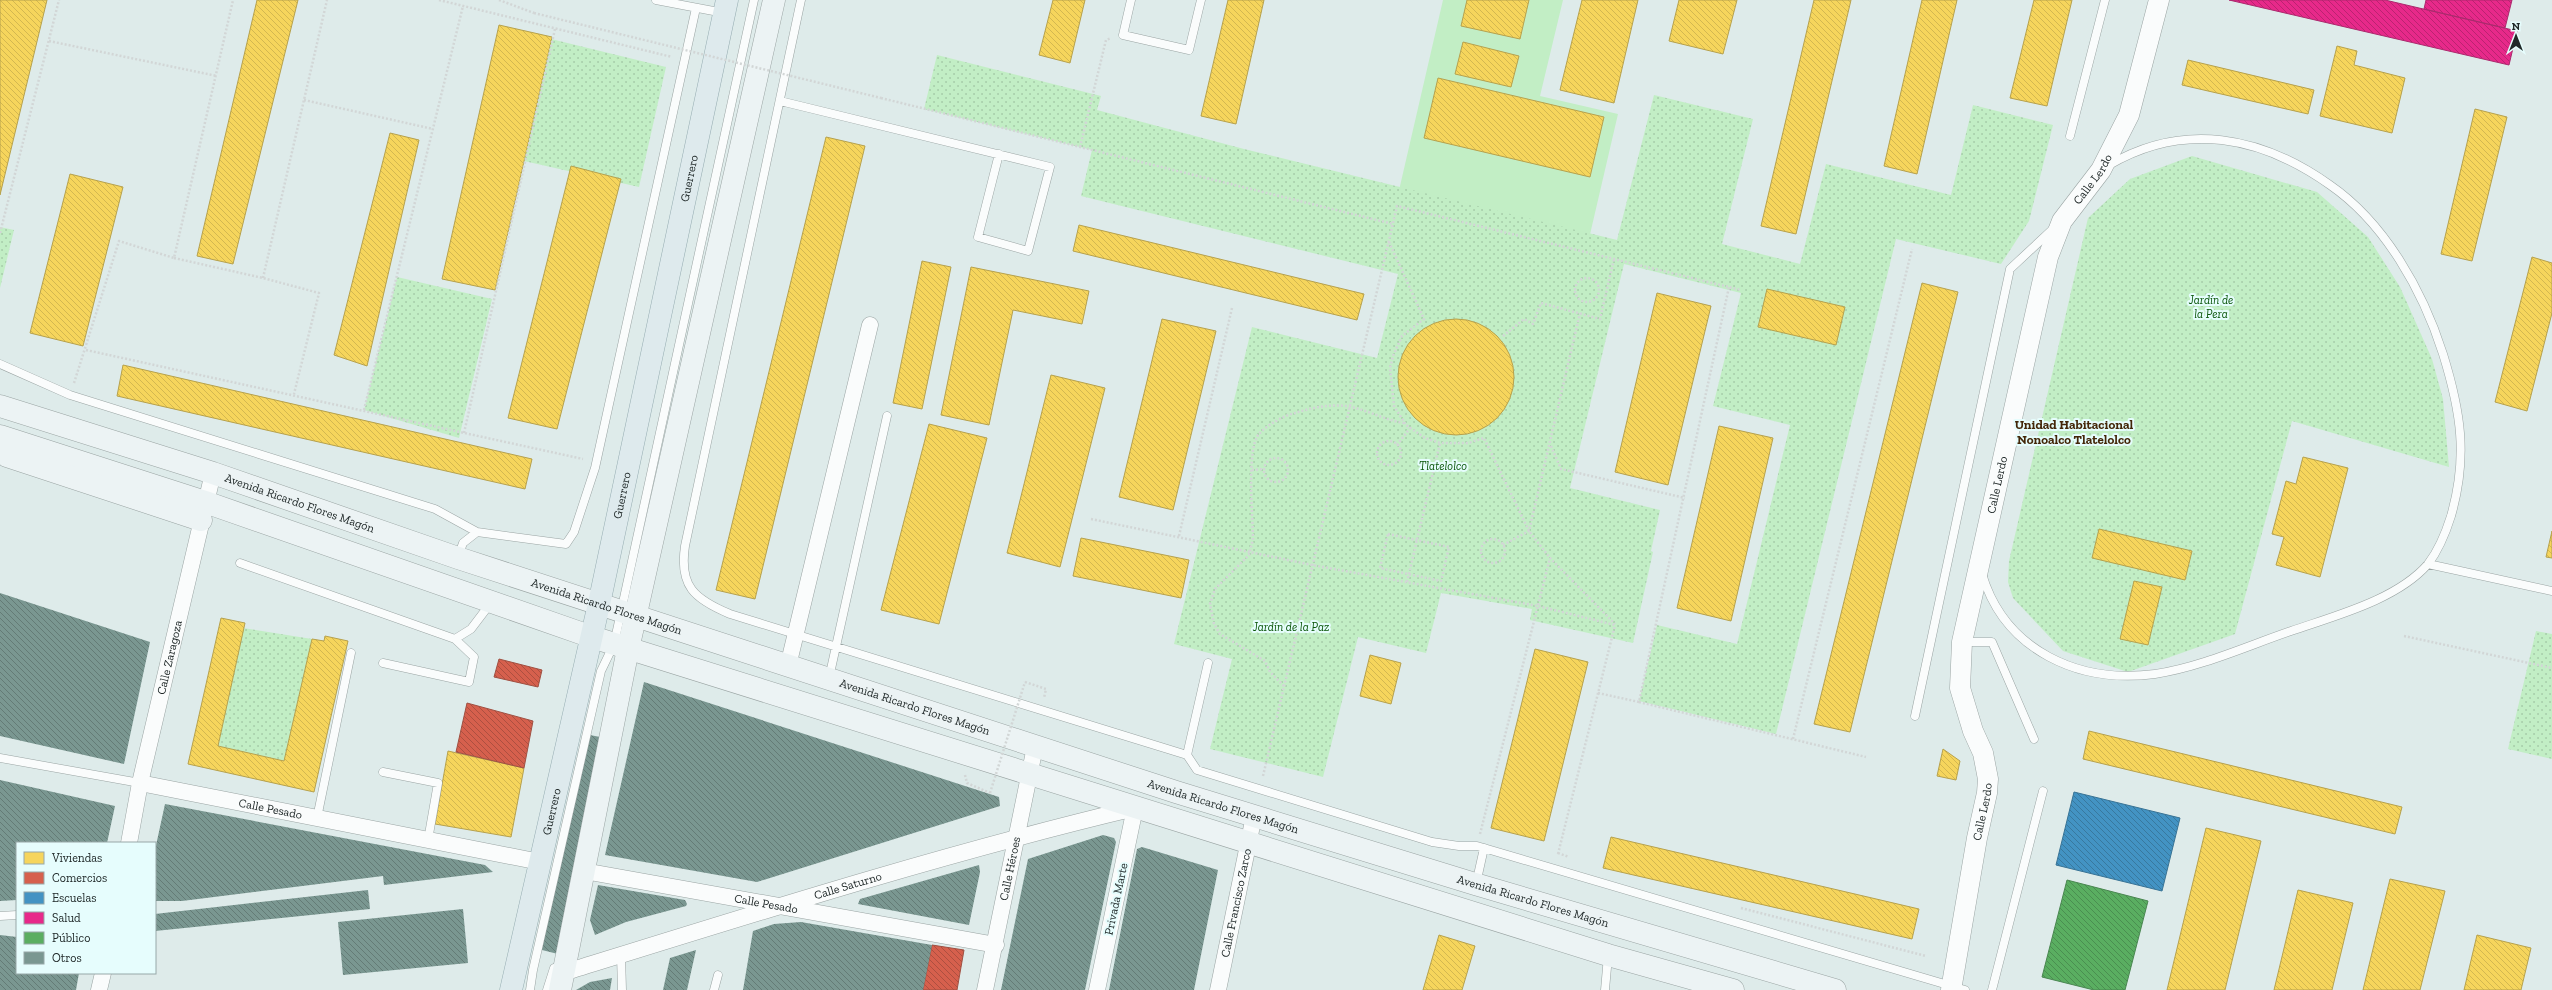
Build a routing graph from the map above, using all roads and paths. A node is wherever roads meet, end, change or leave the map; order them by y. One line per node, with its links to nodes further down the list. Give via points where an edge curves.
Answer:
1 (59, 0): 19 (path)
2 (233, 0): 21 (path)
3 (327, 0): 22 (path)
4 (440, 0): 14 (path)
5 (499, 0): 26 (path, bridge, via 534,13)
6 (656, 0): 16 (lane)
7 (754, 0): 86 (lane)
8 (774, 0): 86 (main road)
9 (801, 0): 23 (lane)
10 (1131, 0): 18 (lane)
11 (1201, 0): 18 (lane, via 1189,50)
12 (2105, 0): 25 (lane)
13 (2159, 0): 28 (street, Calle Lerdo, via 2129,115)
14 (463, 6): 17 (path); 24 (path)
15 (726, 7): 16 (lane); 84 (main road, Guerrero)
16 (696, 8): 20 (lane)
17 (555, 29): 20 (path); 55 (path)
18 (1123, 35): 26 (path, via 1106,40)
19 (49, 41): 21 (path); 31 (path)
20 (686, 60): 61 (lane)
21 (217, 76): 34 (path)
22 (304, 100): 24 (path); 36 (path)
23 (780, 101): 27 (lane); 88 (lane, via 682,566 686,583 699,598 713,607)
24 (433, 129): 51 (path)
25 (2070, 136)
26 (1080, 147): 30 (path)
27 (999, 154): 27 (lane, via 1050,167 1028,251 978,238)
28 (2101, 170): 29 (street, Calle Lerdo); 78 (lane, via 2133,151 2154,144 2202,138 2244,144 2271,153 2329,184 2356,203 2382,232 2410,278 2438,339 2459,415 2462,443 2459,486 2449,523)
29 (2062, 221): 76 (street, Calle Lerdo, via 2048,257); 107 (lane, via 2010,269)
30 (1393, 224): 32 (path); 35 (path, via 1397,206)
31 (0, 233)
32 (1389, 242): 50 (path); 53 (path, via 1424,318 1402,336 1390,368 1394,406)
33 (1912, 249): 108 (path)
34 (174, 258): 36 (path); 45 (path, via 119,241)
35 (1614, 259): 37 (path); 40 (path)
36 (263, 278): 47 (path, via 319,293)
37 (1729, 287): 38 (path); 65 (path)
38 (1741, 290)
39 (1599, 292): 39 (path, via 1598,284 1589,278 1579,282 1576,289 1578,297 1584,301 1592,300); 40 (path)
40 (1606, 294): 42 (path, via 1600,318)
41 (1232, 308): 70 (path)
42 (1580, 313): 44 (path, via 1541,303 1533,324 1524,318); 59 (path)
43 (870, 325): 88 (street)
44 (1503, 336)
45 (86, 350): 47 (path); 48 (path)
46 (0, 364): 48 (lane)
47 (294, 394): 51 (path)
48 (70, 395): 69 (lane, via 435,510)
49 (0, 406): 64 (main road, Avenida Ricardo Flores Magón)
50 (1350, 407): 53 (path, via 1390,421); 63 (path, via 1305,409 1285,416 1258,435 1252,455); 79 (path)
51 (364, 410): 55 (path)
52 (887, 416): 94 (lane)
53 (1405, 423): 54 (path)
54 (1410, 428): 57 (path, via 1425,438); 58 (path)
55 (464, 433): 61 (path, via 582,458)
56 (0, 436): 66 (main road)
57 (1440, 443): 68 (path, via 1468,443 1484,438); 71 (path)
58 (1397, 445): 58 (path, via 1386,442 1380,445 1377,453 1379,460 1386,465 1397,462 1400,455)
59 (1551, 446): 65 (path, via 1561,469); 68 (path)
60 (0, 448): 66 (main road, via 7,456)
61 (596, 468): 69 (lane, via 574,532 566,544)
62 (1264, 469): 62 (path, via 1266,477 1277,482 1284,478 1287,471 1284,461 1277,458 1267,462); 63 (path)
63 (1252, 470): 73 (path)
64 (213, 472): 66 (street, Calle Zaragoza); 74 (main road, Avenida Ricardo Flores Magón)
65 (1685, 498): 105 (path)
66 (203, 511): 83 (main road); 116 (street, Calle Zaragoza)
67 (1091, 518): 70 (path)
68 (1529, 531): 72 (path); 75 (path)
69 (477, 532): 74 (lane, via 463,543)
70 (1179, 536): 73 (path)
71 (1417, 540): 80 (path); 80 (path, via 1388,534 1380,568); 80 (path, via 1449,547 1441,580)
72 (1503, 545): 72 (path, via 1497,540 1487,540 1482,546 1483,558 1489,562 1497,561 1503,556)
73 (1251, 551): 79 (path); 103 (path, via 1215,589 1210,604 1214,624 1220,634 1265,661 1270,672)
74 (458, 558): 84 (main road, Avenida Ricardo Flores Magón)
75 (1550, 558): 85 (path); 87 (path)
76 (1979, 562): 78 (lane, via 1988,593 1997,611 2036,649 2053,660 2071,667 2139,675 2156,674 2196,663 2358,608 2412,579); 93 (street, Calle Lerdo)
77 (240, 563): 92 (lane)
78 (2428, 564): 82 (lane)
79 (1312, 565): 81 (path); 103 (path)
80 (1409, 575): 81 (path)
81 (1408, 582): 85 (path)
82 (2552, 591)
83 (491, 603): 91 (main road); 92 (lane, via 471,629)
84 (599, 604): 86 (main road, Avenida Ricardo Flores Magón); 91 (main road, Guerrero)
85 (1538, 606): 87 (path); 127 (path)
86 (628, 613): 90 (main road, Avenida Ricardo Flores Magón); 95 (main road)
87 (1615, 625): 104 (path)
88 (795, 634): 94 (lane); 100 (street)
89 (2404, 636): 101 (path)
90 (701, 637): 99 (main road, via 688,639 682,644 680,657); 100 (main road, Avenida Ricardo Flores Magón)
91 (592, 638): 95 (main road); 130 (main road, Guerrero)
92 (455, 639): 97 (lane, via 474,658 469,682)
93 (1962, 642): 109 (lane, via 1992,642); 146 (street, Calle Lerdo, via 1960,688 1970,724 1984,753 1988,779)
94 (836, 645): 102 (lane); 106 (lane)
95 (621, 647): 99 (main road); 132 (main road); 134 (lane); 148 (lane, via 601,671 534,962)
96 (351, 653): 122 (lane)
97 (383, 663)
98 (1208, 663): 111 (lane)
99 (685, 666): 115 (main road)
100 (788, 666): 102 (main road, Avenida Ricardo Flores Magón)
101 (2552, 668)
102 (829, 678): 110 (main road, Avenida Ricardo Flores Magón)
103 (1284, 686): 117 (path)
104 (1598, 694): 105 (path); 128 (path)
105 (1639, 702): 108 (path)
106 (1041, 709): 111 (lane); 119 (path, bridge, via 1046,689 1025,682)
107 (1915, 716)
108 (1793, 740): 112 (path)
109 (2034, 740)
110 (1036, 747): 115 (street, Calle Héroes); 121 (main road, Avenida Ricardo Flores Magón)
111 (1187, 754): 117 (lane, via 1197,770)
112 (1866, 757)
113 (0, 758): 116 (lane, Calle Pesado)
114 (383, 772): 124 (lane, via 438,783)
115 (1031, 774): 120 (main road); 123 (street, Calle Héroes)
116 (140, 783): 122 (street, Calle Pesado); 125 (street, Calle Zaragoza)
117 (1260, 790): 127 (lane, via 1432,842)
118 (2043, 791): 158 (lane)
119 (990, 793)
120 (1135, 808): 123 (street, Calle Saturno); 126 (main road); 153 (street, Privada Marte)
121 (1254, 816): 126 (street, Calle Francisco Zarco); 133 (main road, Avenida Ricardo Flores Magón)
122 (317, 818): 124 (street, Calle Pesado)
123 (1017, 836): 135 (street, Calle Saturno); 139 (street, Calle Héroes)
124 (428, 840): 130 (street, Calle Pesado)
125 (129, 842)
126 (1249, 844): 141 (main road); 154 (street, Calle Francisco Zarco)
127 (1481, 847): 131 (lane); 133 (lane)
128 (1558, 853): 129 (path); 131 (path)
129 (1573, 859)
130 (540, 862): 148 (main road, Guerrero)
131 (1555, 868): 146 (lane)
132 (584, 871): 135 (street, Calle Pesado); 143 (main road)
133 (1476, 884): 157 (main road, Avenida Ricardo Flores Magón)
134 (568, 902)
135 (780, 906): 139 (street, Calle Pesado); 140 (street, Calle Saturno)
136 (1733, 906): 142 (path)
137 (16, 915): 138 (lane)
138 (0, 916)
139 (996, 945): 152 (street, Calle Héroes)
140 (621, 955): 143 (street, Calle Saturno); 150 (lane)
141 (1608, 956): 155 (lane); 156 (main road)
142 (1926, 956)
143 (560, 973): 149 (lane)
144 (103, 974): 147 (street)
145 (718, 975): 151 (lane)
146 (1956, 988)
147 (99, 990)
148 (515, 990)
149 (547, 990)
150 (622, 990)
151 (714, 990)
152 (985, 990)
153 (1097, 990)
154 (1218, 990)
155 (1605, 990)
156 (1733, 990)
157 (1835, 990)
158 (1992, 990)

